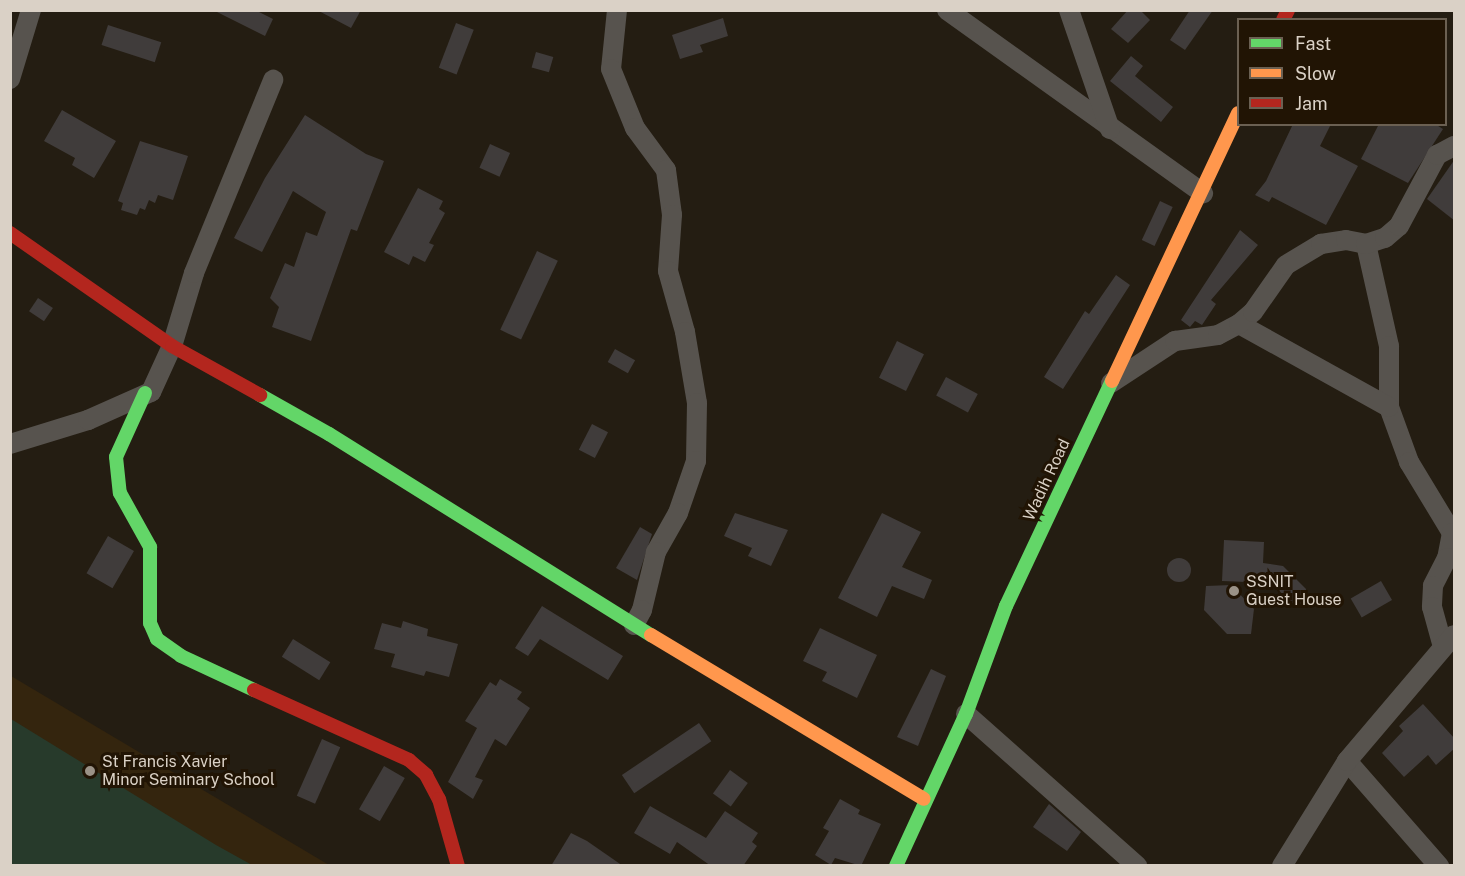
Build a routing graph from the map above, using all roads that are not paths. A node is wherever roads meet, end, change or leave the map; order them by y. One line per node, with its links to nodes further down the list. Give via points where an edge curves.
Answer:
1 (31, 10): 5 (street)
2 (617, 10): 20 (street, via 610,69 635,128 666,170 672,215 668,272 685,332 697,403 696,461 678,513 656,552 642,610)
3 (947, 10): 8 (street)
4 (1069, 10): 8 (street)
5 (10, 79)
6 (273, 80): 14 (street, via 194,273)
7 (1237, 117): 10 (street, Wadih Road)
8 (1110, 129): 10 (street)
9 (1455, 146): 12 (street, via 1437,155 1425,171 1399,225 1384,238)
10 (1203, 193): 15 (street, Wadih Road)
11 (10, 233): 14 (street)
12 (1366, 244): 13 (street, via 1346,240 1321,244 1286,265 1253,312); 17 (street, via 1389,346)
13 (1239, 324): 15 (street, via 1210,337 1175,341); 17 (street)
14 (172, 346): 16 (street, via 161,377 151,392); 20 (street, via 329,434)
15 (1111, 383): 22 (street, Wadih Road, via 1006,606)
16 (145, 393): 18 (street, via 88,420); 25 (street, via 116,465 120,493 150,547 150,623 158,639 180,656 409,760 426,775 438,799)
17 (1389, 407): 19 (street, via 1409,462)
18 (10, 444)
19 (1453, 535): 21 (street, via 1433,586 1432,607)
20 (634, 625): 24 (street)
21 (1449, 641): 23 (street)
22 (966, 714): 24 (street, Wadih Road); 27 (street)
23 (1347, 761): 28 (street); 29 (street)
24 (924, 799): 26 (street, Wadih Road)
25 (458, 866)
26 (896, 866)
27 (1137, 866)
28 (1282, 866)
29 (1439, 866)

